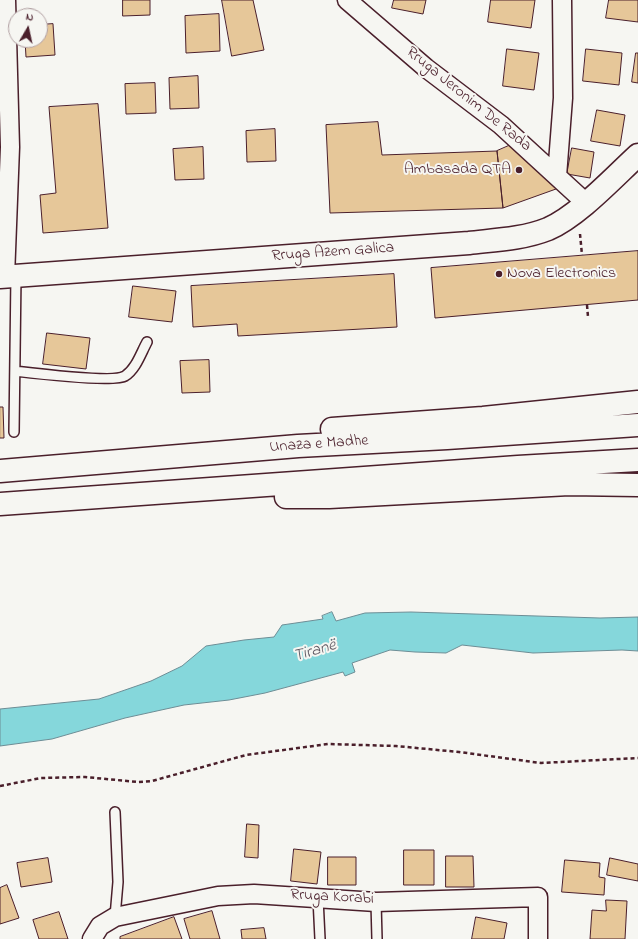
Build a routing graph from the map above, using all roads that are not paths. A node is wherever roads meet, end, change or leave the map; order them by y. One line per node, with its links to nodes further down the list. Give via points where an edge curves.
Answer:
1 (6, 0): 7 (street, via 10,147)
2 (347, 0): 5 (street, Rruga Jeronim De Rada, via 426,68 501,125)
3 (562, 0): 5 (street, via 563,98)
4 (638, 155): 6 (main road, Rruga Azem Galica)
5 (557, 176): 6 (street, Rruga Jeronim De Rada)
6 (586, 203): 7 (main road, Rruga Azem Galica, via 548,229 522,236 469,243)
7 (5, 273): 9 (lane)
8 (147, 342): 9 (lane, via 132,369 124,377 103,378)
9 (15, 371): 12 (lane)
10 (638, 402): 13 (main road, via 218,440)
11 (638, 425): 13 (main road, Unaza e Madhe, via 298,446)
12 (14, 432)
13 (124, 460): 15 (main road, Unaza e Madhe)
14 (638, 460): 17 (main road)
15 (0, 471)
16 (638, 485): 17 (main road, via 553,485 329,497)
17 (127, 495): 18 (main road)
18 (0, 504)
19 (115, 812): 22 (lane, via 118,882)
20 (318, 898): 21 (street, Rruga Korabi); 22 (street, Rruga Korabi, via 254,894 218,896); 24 (lane)
21 (376, 902): 25 (lane); 26 (street, Rruga Korabi, via 538,897)
22 (115, 917): 23 (street, Rruga Korabi, via 100,926)
23 (93, 938)
24 (320, 939)
25 (377, 939)
26 (538, 939)

